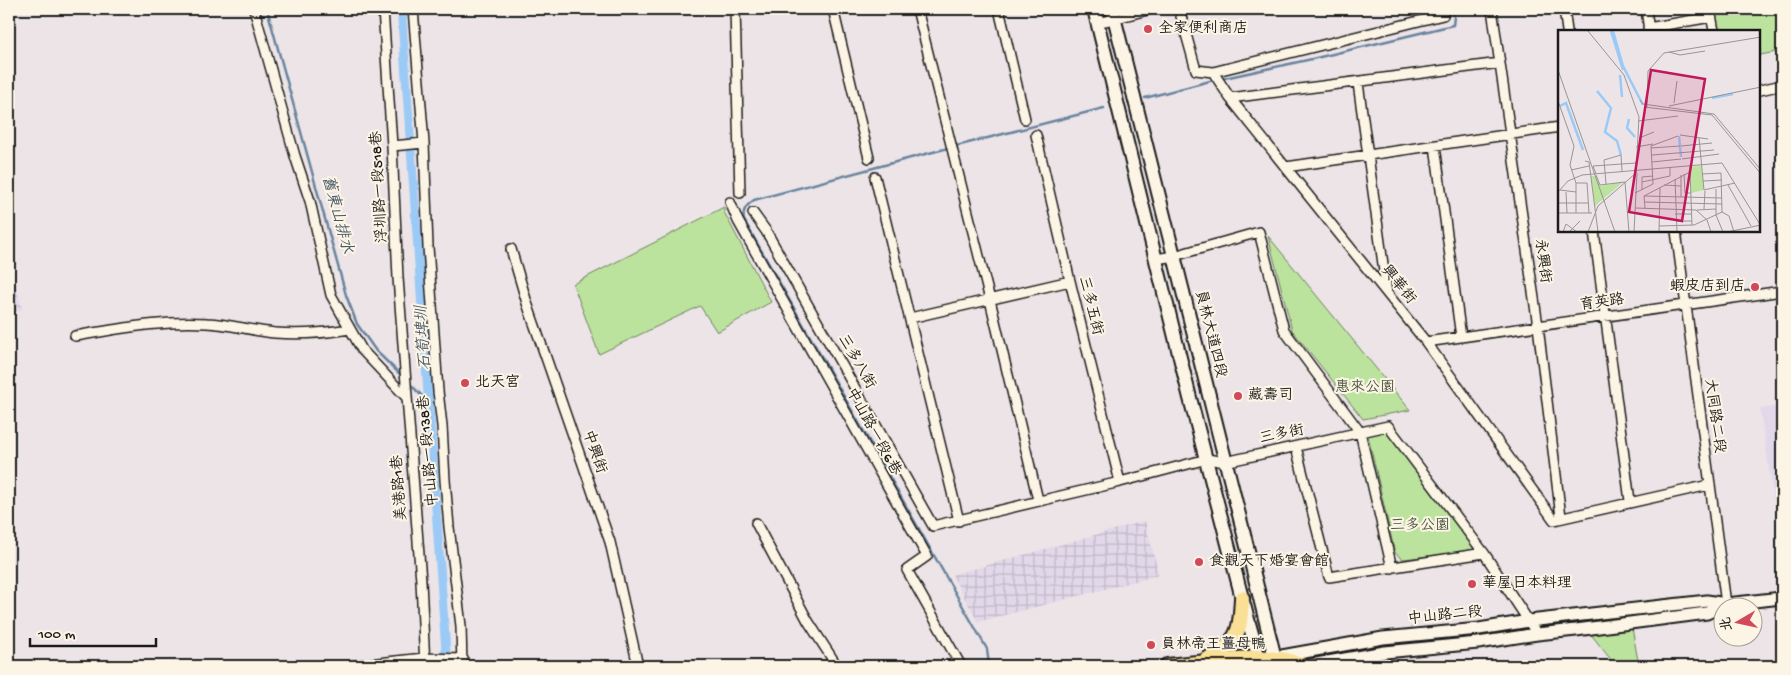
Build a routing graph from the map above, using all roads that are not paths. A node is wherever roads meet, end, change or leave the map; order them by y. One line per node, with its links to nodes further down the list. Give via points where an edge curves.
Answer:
1 (254, 9): 56 (street, via 310,201 331,295)
2 (383, 9): 32 (street, 浮圳路一段518巷)
3 (413, 9): 31 (street, 中山路一段138巷)
4 (735, 9): 38 (street)
5 (833, 9): 35 (street)
6 (917, 9): 51 (street)
7 (999, 9): 27 (street)
8 (1094, 9): 17 (main road)
9 (1151, 9): 16 (street)
10 (1179, 9): 22 (street, via 1196,70)
11 (1442, 9): 22 (street, via 1443,15)
12 (1492, 9): 21 (street, 永興街)
13 (1564, 9): 18 (street)
14 (1646, 9): 19 (street)
15 (1711, 13): 19 (street); 20 (street)
16 (1113, 14): 17 (street); 44 (main road, 員林大道四段)
17 (1098, 23): 45 (main road)
18 (1567, 30)
19 (1649, 30)
20 (1714, 30)
21 (1500, 63): 23 (street); 29 (street, 永興街)
22 (1214, 73): 26 (street, 興華街)
23 (1358, 83): 26 (street); 34 (street)
24 (1782, 85): 25 (street)
25 (1761, 90)
26 (1230, 98): 36 (street, 興華街)
27 (1025, 119)
28 (1558, 126): 29 (street)
29 (1510, 133): 33 (street); 55 (street, 永興街)
30 (1036, 135): 48 (street, 三多五街)
31 (424, 143): 32 (street); 85 (street, 中山路一段138巷, via 444,480 461,626)
32 (392, 146): 60 (street, 浮圳路一段518巷)
33 (1435, 146): 34 (street); 58 (street)
34 (1368, 155): 36 (street); 46 (street)
35 (869, 158)
36 (1286, 167): 47 (street, 興華街)
37 (874, 177): 54 (street)
38 (740, 193)
39 (730, 202): 92 (street, 中山路一段6巷, via 927,556 907,570)
40 (753, 213): 73 (street, 三多八街)
41 (1594, 232): 53 (street)
42 (1676, 232): 52 (street, 大同路二段)
43 (511, 250): 90 (street, 中興街, via 610,542)
44 (1174, 256): 45 (street); 62 (street, via 1259,232 1284,330); 65 (main road, 員林大道四段)
45 (1156, 259): 64 (main road)
46 (1382, 261): 47 (street); 50 (street)
47 (1368, 270): 50 (street, 興華街)
48 (1070, 281): 51 (street); 66 (street, 三多五街)
49 (1782, 291): 52 (street, 育英路)
50 (1387, 293): 59 (street, 興華街)
51 (990, 300): 54 (street); 68 (street)
52 (1687, 305): 53 (street, 育英路); 67 (street, 大同路二段)
53 (1606, 317): 55 (street, 育英路); 69 (street)
54 (910, 318): 71 (street)
55 (1538, 326): 58 (street, 育英路); 70 (street, 永興街)
56 (350, 329): 57 (street, via 319,334 284,333 208,323 171,322); 61 (street, via 362,350)
57 (75, 336)
58 (1461, 338): 59 (street, 育英路)
59 (1426, 342): 70 (street, 興華街)
60 (406, 385): 61 (street, 美港路1巷)
61 (407, 398): 84 (street, 美港路1巷)
62 (1360, 432): 63 (street, 三多街); 74 (street, 三多街, via 1388,426); 75 (street)
63 (1296, 447): 65 (street, 三多街); 75 (street, via 1329,577)
64 (1207, 459): 65 (street, 三多街); 66 (street, 三多街); 76 (main road)
65 (1225, 462): 88 (main road, 員林大道四段)
66 (1120, 482): 68 (street, 三多街)
67 (1710, 484): 69 (street); 77 (street, 大同路二段)
68 (1038, 500): 71 (street, 三多街)
69 (1630, 501): 70 (street)
70 (1558, 518)
71 (958, 521): 73 (street, 三多街)
72 (756, 523): 91 (street, via 808,620)
73 (933, 526)
74 (1484, 553): 75 (street); 82 (street, 三多街)
75 (1392, 568)
76 (1242, 598): 86 (main road, via 1236,635 1230,644); 87 (main road)
77 (1725, 598)
78 (1782, 598): 79 (street, 中山路二段)
79 (1764, 600)
80 (1714, 602): 82 (street, 中山路二段)
81 (1714, 609): 83 (street, 中山路二段)
82 (1529, 621): 83 (street, 三多街); 88 (street, 中山路二段, via 1383,638)
83 (1537, 634): 94 (street, 中山路二段, via 1385,652)
84 (424, 662): 85 (street); 89 (street)
85 (462, 662)
86 (1203, 662): 87 (main road, 中山路二段); 93 (main road, 中山路二段)
87 (1260, 662): 88 (main road, 中山路二段)
88 (1275, 662): 94 (main road, via 1286,660)
89 (350, 666)
90 (638, 666)
91 (837, 666)
92 (961, 666)
93 (1166, 666)
94 (1304, 666)

